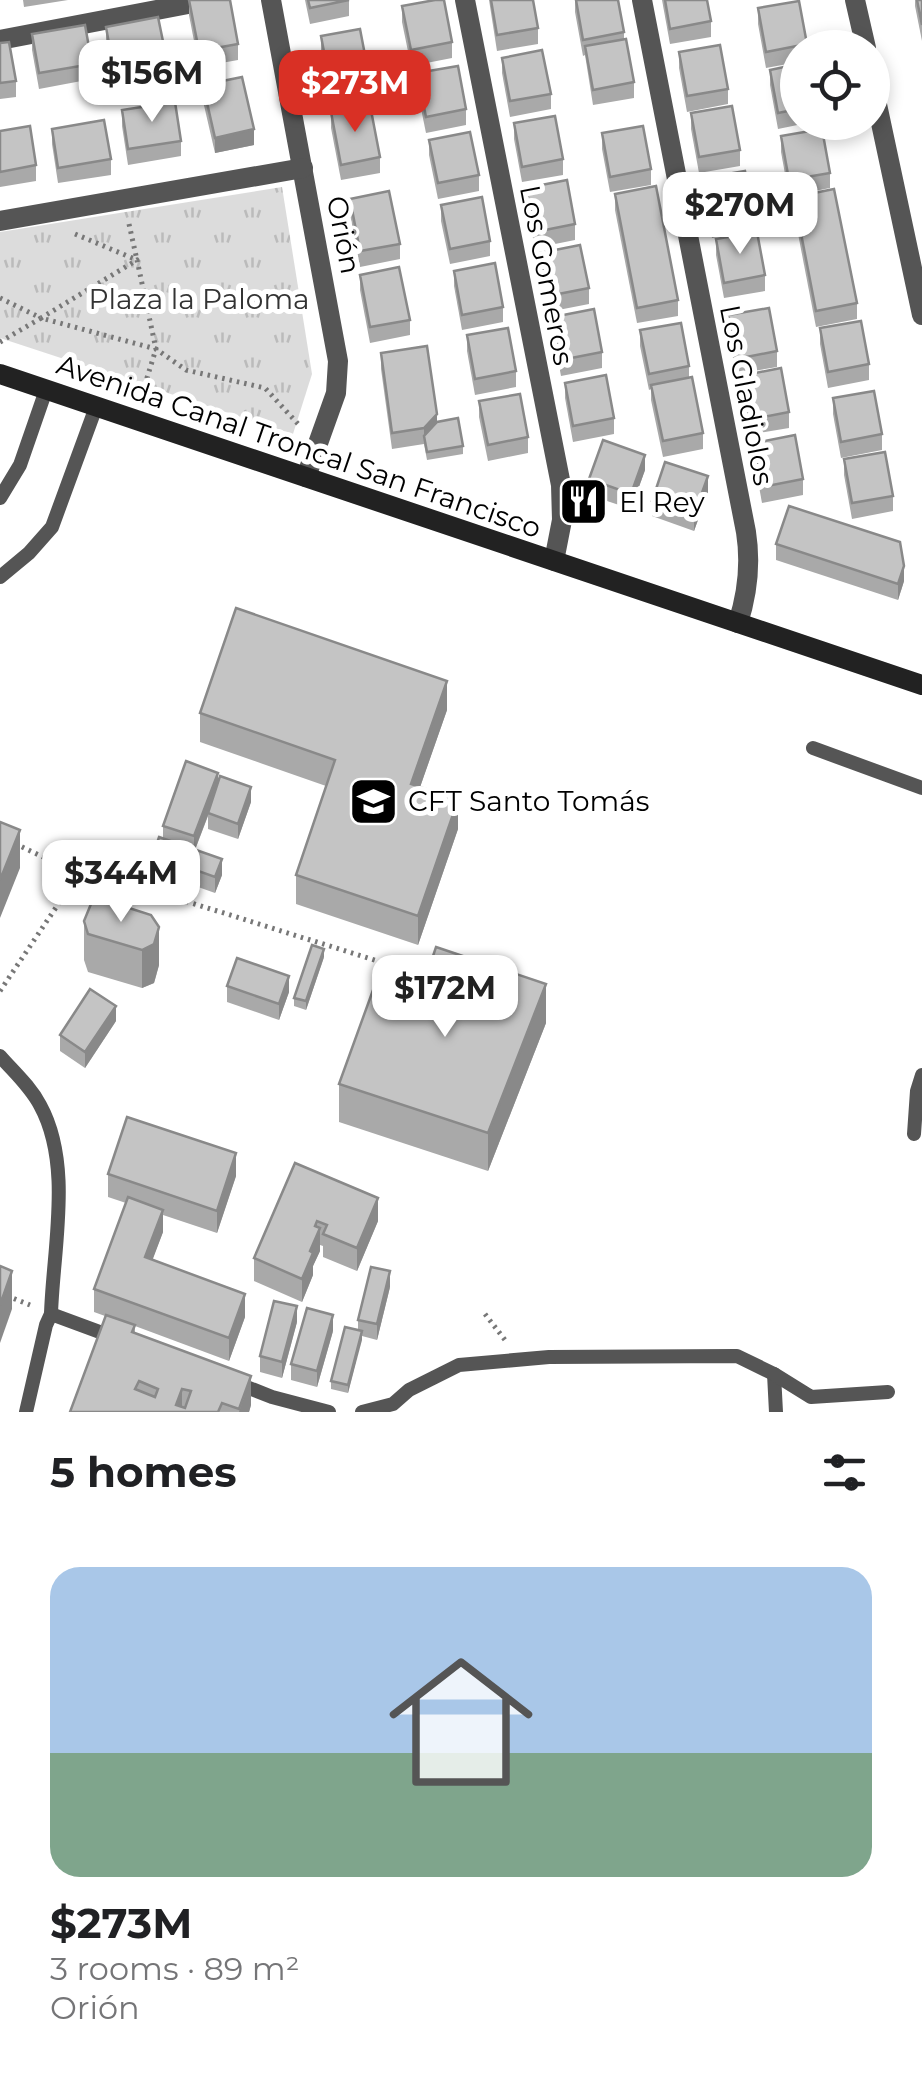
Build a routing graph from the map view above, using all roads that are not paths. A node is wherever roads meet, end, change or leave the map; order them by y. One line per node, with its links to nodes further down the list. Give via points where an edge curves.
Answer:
1 (209, 0): 7 (street)
2 (271, 0): 9 (street, Orión)
3 (465, 0): 17 (street, Los Gomeros, via 560,485)
4 (642, 0): 19 (street, Los Gladiolos, via 746,532 749,575)
5 (856, 0): 6 (street)
6 (862, 30)
7 (0, 40)
8 (885, 140): 11 (street)
9 (303, 168): 10 (street); 15 (street, Orión, via 338,361 336,392)
10 (0, 221)
11 (922, 315)
12 (0, 374): 13 (main road, Avenida Canal Troncal San Francisco)
13 (46, 390): 14 (main road, Avenida Canal Troncal San Francisco); 16 (lane, via 20,465)
14 (96, 407): 15 (main road, Avenida Canal Troncal San Francisco); 18 (lane, via 52,527)
15 (306, 477): 17 (main road, Avenida Canal Troncal San Francisco)
16 (0, 498)
17 (554, 561): 19 (main road, Avenida Canal Troncal San Francisco)
18 (0, 577)
19 (738, 623): 20 (main road, Avenida Canal Troncal San Francisco)
20 (922, 685)
21 (813, 748): 22 (lane)
22 (922, 788)
23 (0, 1056): 26 (lane, via 34,1095 52,1137 58,1205)
24 (922, 1075): 25 (lane)
25 (914, 1134)
26 (51, 1314): 27 (lane); 32 (lane)
27 (124, 1342)
28 (774, 1374): 30 (lane, via 811,1397); 31 (lane, via 737,1356 519,1359 458,1365 410,1390); 35 (lane)
29 (217, 1376): 33 (lane)
30 (888, 1392)
31 (393, 1408): 34 (lane)
32 (26, 1412)
33 (329, 1412)
34 (362, 1412)
35 (776, 1412)

